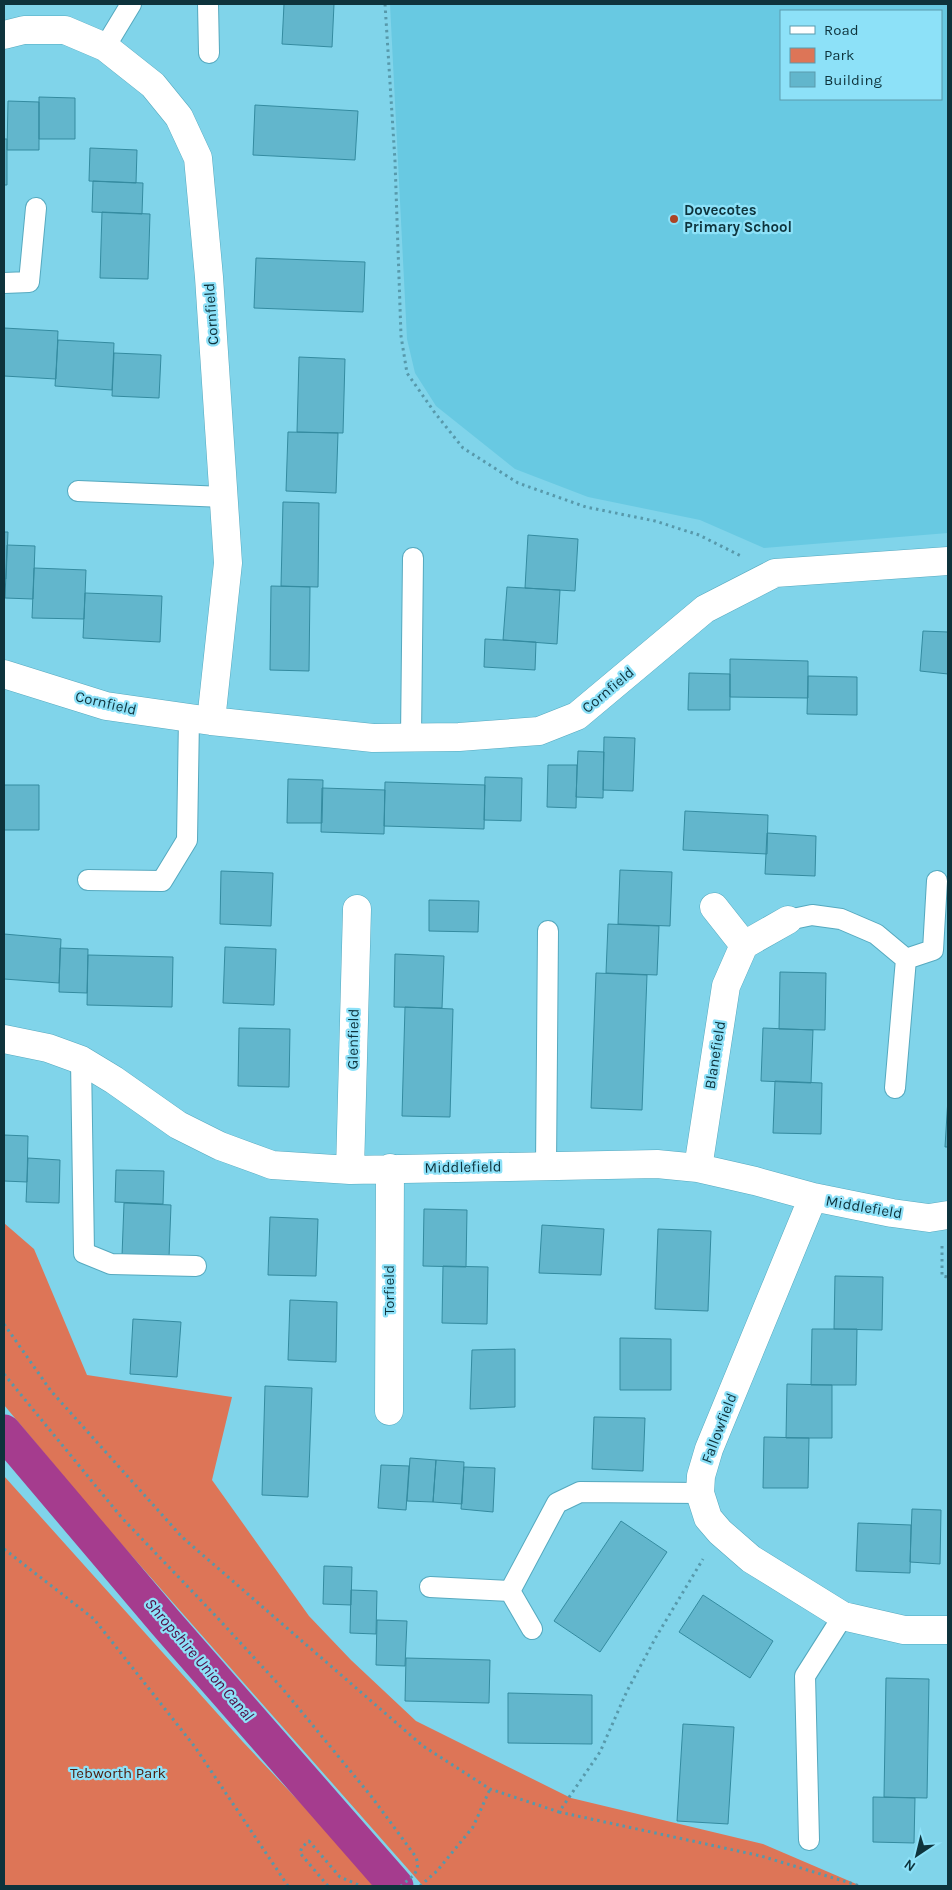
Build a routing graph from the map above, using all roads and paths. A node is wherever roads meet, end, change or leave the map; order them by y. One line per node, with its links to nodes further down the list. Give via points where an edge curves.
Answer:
1 (131, 4): 5 (lane)
2 (208, 4): 6 (lane)
3 (385, 4): 13 (path, via 401,336 407,373 463,448 518,483 586,508 655,521 699,535)
4 (4, 35): 5 (street, Cornfield, via 24,30 65,30)
5 (105, 47): 10 (street, Cornfield, via 153,85 178,117 198,158)
6 (209, 53)
7 (36, 208): 8 (lane, via 29,282)
8 (4, 283)
9 (78, 491): 10 (lane)
10 (224, 497): 15 (street, Cornfield, via 228,563)
11 (413, 558): 16 (lane)
12 (948, 561): 13 (street, Cornfield)
13 (775, 573): 16 (street, Cornfield, via 705,609 577,716 539,731)
14 (4, 674): 15 (street, Cornfield, via 106,706)
15 (200, 720): 16 (street, Cornfield, via 373,738); 17 (lane, via 187,840 162,881)
16 (411, 737)
17 (88, 880)
18 (937, 881): 24 (lane, via 933,950)
19 (714, 906): 23 (street)
20 (357, 909): 31 (street, Glenfield)
21 (788, 920): 23 (street); 24 (lane, via 812,914 841,919 876,934)
22 (548, 931): 28 (lane)
23 (744, 945): 30 (street, Blanefield, via 726,986)
24 (906, 959): 27 (lane)
25 (4, 1039): 26 (street, Middlefield, via 48,1048)
26 (81, 1060): 31 (street, Middlefield, via 178,1125 220,1146 272,1165); 34 (lane, via 84,1253 111,1264)
27 (895, 1088)
28 (546, 1166): 29 (street, Middlefield); 30 (street, Middlefield, via 657,1164)
29 (390, 1168): 31 (street, Middlefield); 37 (street, Torfield)
30 (698, 1168): 32 (street, Middlefield)
31 (350, 1170)
32 (813, 1197): 33 (street, Middlefield, via 929,1218); 38 (street, Fallowfield, via 709,1449)
33 (948, 1215)
34 (196, 1266)
35 (4, 1324): 46 (path, via 50,1391 182,1536 423,1746)
36 (4, 1374): 52 (path, via 122,1518 282,1688 372,1796 419,1865)
37 (389, 1411)
38 (700, 1493): 39 (street, Fallowfield, via 708,1518); 42 (lane, via 580,1492 557,1503)
39 (720, 1532): 43 (street, Fallowfield, via 751,1559); 47 (path, via 656,1637 600,1752)
40 (4, 1549): 49 (path, via 94,1619 195,1747)
41 (430, 1587): 42 (lane)
42 (510, 1591): 44 (lane)
43 (843, 1616): 45 (street, Fallowfield, via 904,1630); 48 (lane, via 806,1676)
44 (532, 1629)
45 (948, 1630)
46 (490, 1789): 47 (path); 53 (path, via 473,1827 437,1871)
47 (559, 1812): 54 (path, via 761,1856)
48 (809, 1840)
49 (288, 1886)
50 (328, 1886): 51 (path, via 300,1853 308,1841 340,1877)
51 (361, 1886)
52 (401, 1886)
53 (420, 1886)
54 (860, 1886)

